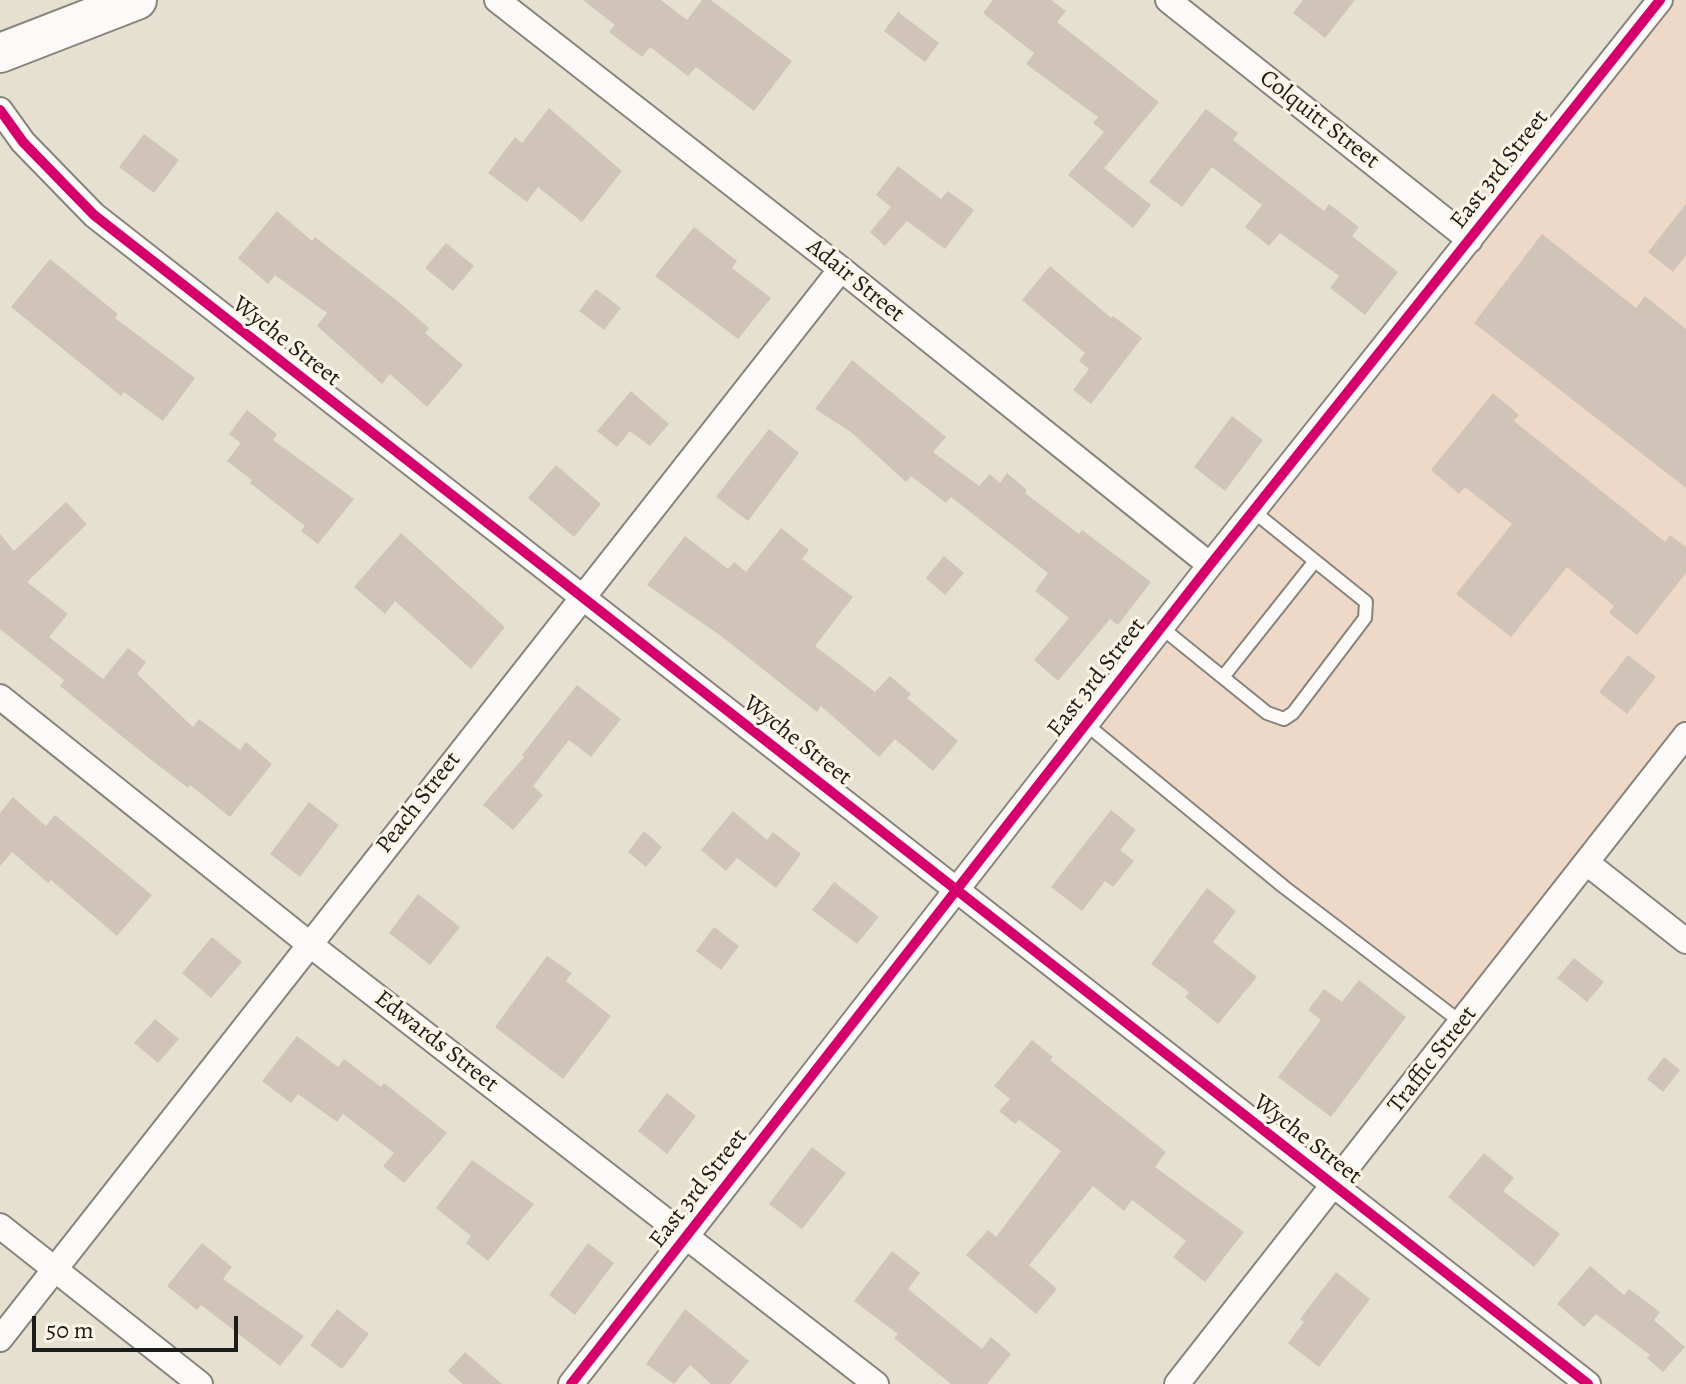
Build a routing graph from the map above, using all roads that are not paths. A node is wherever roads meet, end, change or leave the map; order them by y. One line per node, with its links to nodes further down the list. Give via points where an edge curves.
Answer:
1 (137, 0): 5 (main road)
2 (497, 0): 8 (street, Adair Street)
3 (1168, 0): 7 (street, Colquitt Street)
4 (1660, 0): 7 (street, East 3rd Street)
5 (0, 53)
6 (0, 110): 12 (street, Wyche Street, via 23,142 94,215)
7 (1470, 240): 9 (street, East 3rd Street)
8 (841, 269): 11 (street, Adair Street); 12 (street, Peach Street)
9 (1253, 511): 10 (lane); 11 (street, East 3rd Street)
10 (1315, 561): 14 (lane); 14 (lane, via 1361,596 1365,618 1293,713 1276,718)
11 (1210, 565): 13 (street, East 3rd Street)
12 (582, 598): 19 (street, Wyche Street); 21 (street, Peach Street)
13 (1162, 628): 14 (lane); 16 (street, East 3rd Street)
14 (1223, 677)
15 (0, 697): 21 (street, Edwards Street)
16 (1087, 725): 19 (street, East 3rd Street); 22 (lane, via 1284,887)
17 (1686, 735): 18 (street, Traffic Street)
18 (1587, 863): 20 (street); 22 (street, Traffic Street)
19 (957, 893): 23 (street, Wyche Street); 25 (street, East 3rd Street)
20 (1686, 941)
21 (308, 943): 25 (street, Edwards Street); 26 (street, Peach Street)
22 (1462, 1023): 23 (street, Traffic Street)
23 (1334, 1187): 31 (street, Traffic Street); 32 (street, Wyche Street)
24 (0, 1226): 26 (street)
25 (687, 1237): 29 (street, East 3rd Street); 30 (street, Edwards Street)
26 (55, 1269): 27 (street, Peach Street); 28 (street)
27 (0, 1339)
28 (200, 1384)
29 (571, 1384)
30 (876, 1384)
31 (1177, 1384)
32 (1588, 1384)

